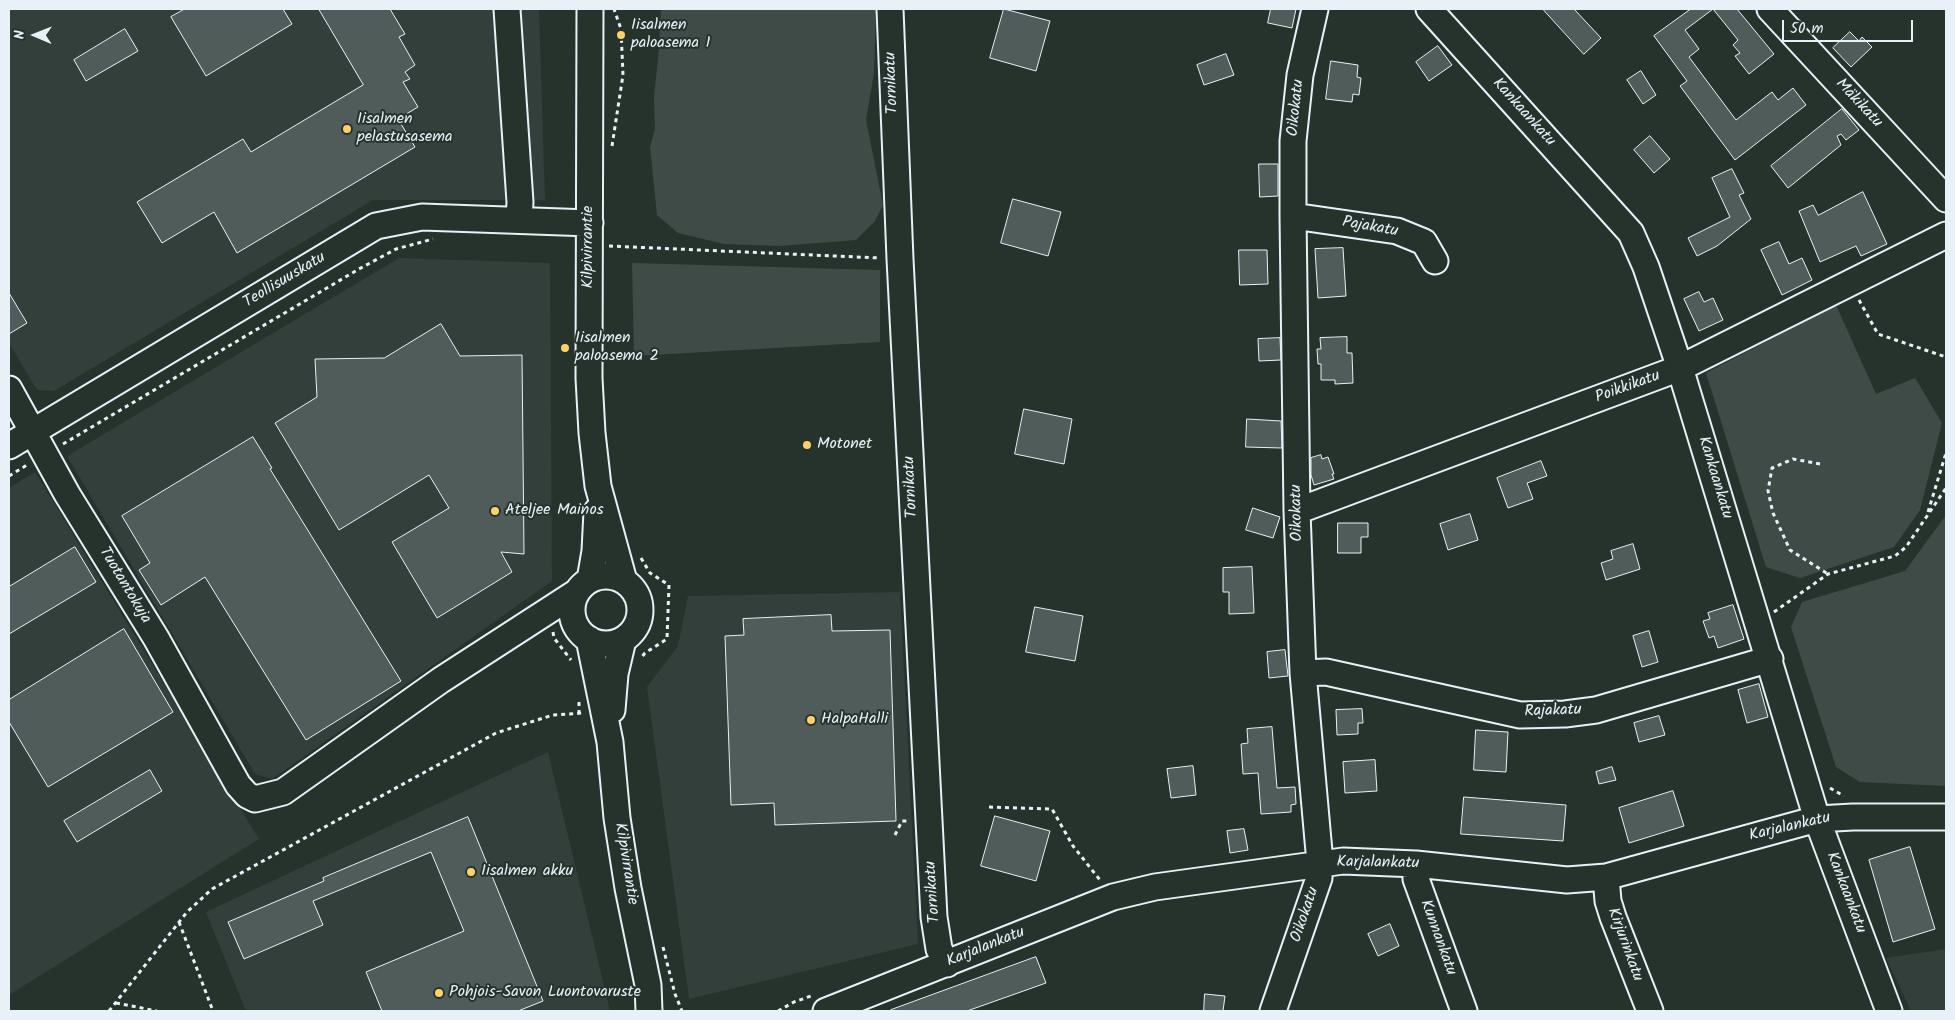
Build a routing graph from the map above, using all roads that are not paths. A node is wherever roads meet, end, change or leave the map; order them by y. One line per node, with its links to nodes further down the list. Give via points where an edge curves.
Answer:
1 (507, 9): 9 (street)
2 (590, 9): 10 (street, Kilpivirrantie)
3 (890, 9): 32 (street, Tornikatu, via 934,918 939,949)
4 (1315, 9): 8 (street, Oikokatu, via 1300,75 1293,141)
5 (1429, 9): 13 (street, Kankaankatu, via 1631,233)
6 (1770, 9): 7 (street, Mäkikatu)
7 (1946, 199)
8 (1293, 216): 12 (street, Pajakatu, via 1397,231 1424,242); 18 (street, Oikokatu)
9 (519, 220): 10 (street, Teollisuuskatu); 15 (street, Teollisuuskatu, via 422,217 376,226)
10 (598, 230): 17 (street, Kilpivirrantie, via 589,378)
11 (1946, 235): 13 (street, Poikkikatu)
12 (1435, 261)
13 (1680, 368): 18 (street, Poikkikatu); 24 (street, Kankaankatu)
14 (9, 388): 15 (street, Tuotantokuja)
15 (33, 431): 16 (street, Teollisuuskatu); 21 (street, Tuotantokuja, via 156,638 238,785 255,799 283,792)
16 (9, 446)
17 (598, 486): 19 (street, Kilpivirrantie); 20 (street, Kilpivirrantie, via 595,551)
18 (1298, 511): 25 (street, Oikokatu)
19 (624, 580): 20 (street, via 607,576); 23 (street, via 636,593 640,610 635,627)
20 (584, 586): 21 (street); 22 (street, via 572,609)
21 (520, 628): 22 (street, via 551,626)
22 (583, 633): 23 (street, via 606,644); 26 (street, Kilpivirrantie)
23 (623, 640): 26 (street, Kilpivirrantie, via 615,674)
24 (1770, 659): 25 (street, Rajakatu, via 1596,710 1565,714 1520,715 1326,672); 28 (street, Kankaankatu)
25 (1303, 673): 29 (street, Oikokatu)
26 (610, 742): 33 (street, Kilpivirrantie, via 617,818)
27 (1946, 818): 28 (street, Karjalankatu)
28 (1817, 819): 31 (street, Karjalankatu); 40 (street, Kankaankatu)
29 (1320, 863): 30 (street, Karjalankatu); 32 (street, Karjalankatu, via 1155,887 1114,897); 37 (street, Oikokatu, via 1319,878)
30 (1416, 864): 31 (street, Karjalankatu, via 1567,880); 38 (street, Kunnankatu, via 1416,879)
31 (1606, 877): 39 (street, Kirjurinkatu, via 1612,917)
32 (947, 964): 36 (street, Karjalankatu)
33 (648, 985): 34 (street, Kilpivirrantie); 35 (street, Kilpivirrantie)
34 (649, 1011)
35 (659, 1011)
36 (826, 1011)
37 (1273, 1011)
38 (1464, 1011)
39 (1650, 1011)
40 (1889, 1011)

